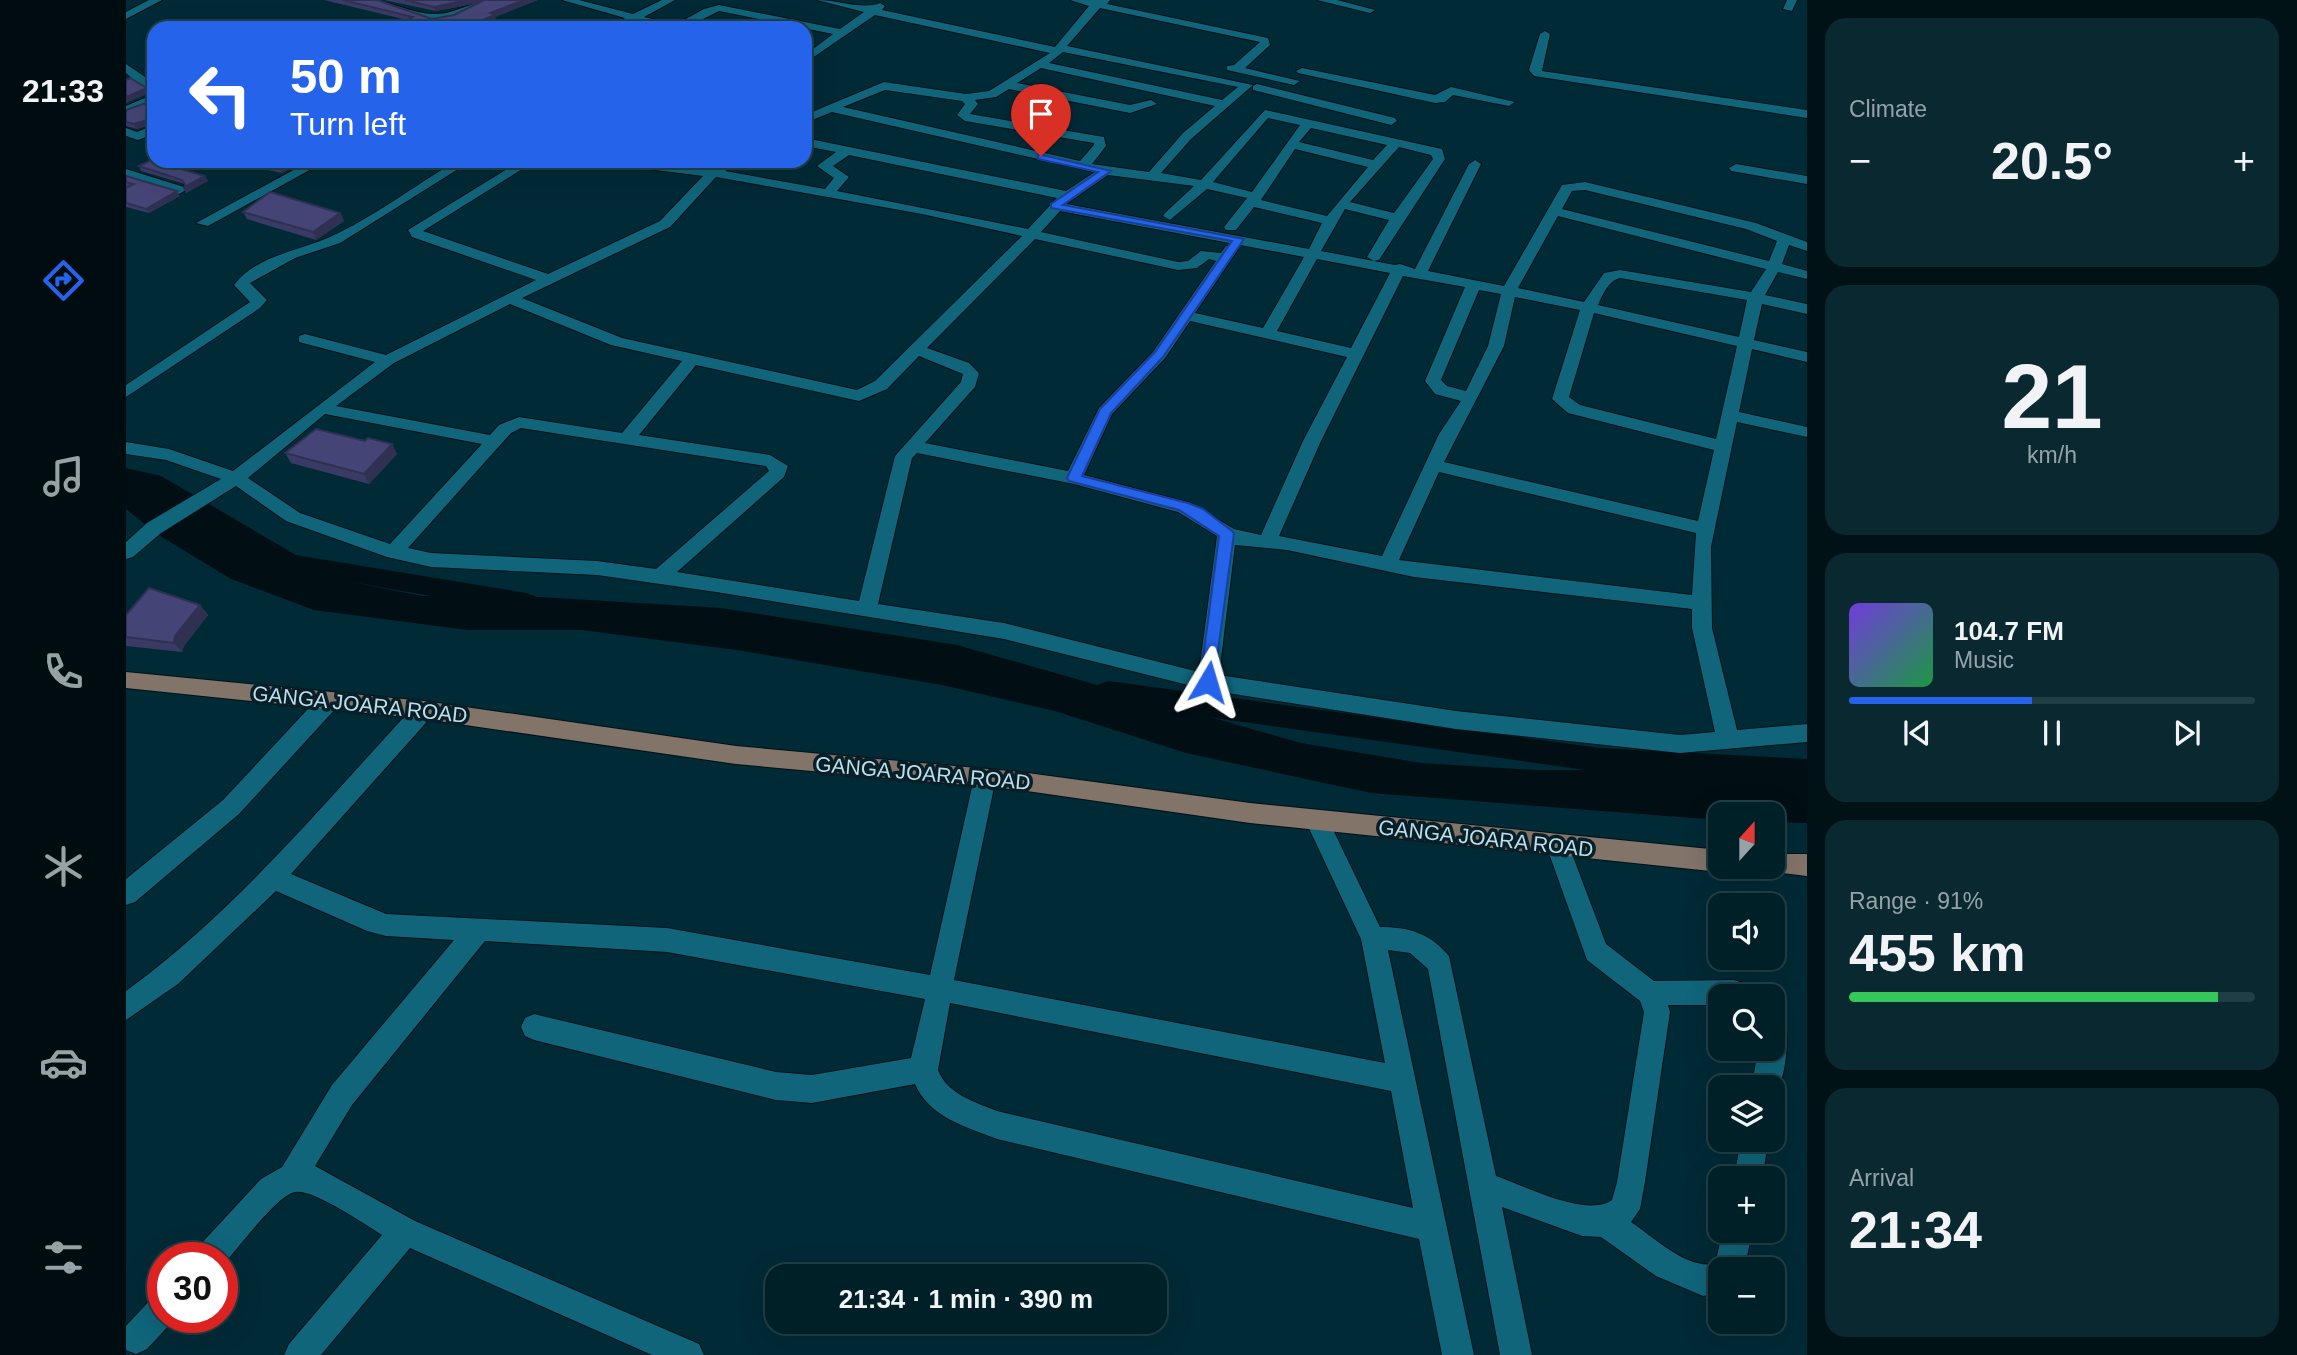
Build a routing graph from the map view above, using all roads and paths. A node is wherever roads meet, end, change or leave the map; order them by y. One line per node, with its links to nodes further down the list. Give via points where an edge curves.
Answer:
1 (157, 0): 13 (street)
2 (371, 0): 15 (street)
3 (489, 0): 16 (street)
4 (568, 0): 14 (street)
5 (670, 0): 14 (street)
6 (822, 0): 12 (street)
7 (888, 0): 12 (street)
8 (1075, 0): 10 (street)
9 (1322, 0): 11 (street)
10 (1101, 3): 24 (street); 31 (street, via 1264,40 1266,43)
11 (1370, 10)
12 (873, 11): 22 (street); 26 (street)
13 (126, 16)
14 (634, 18): 17 (street); 18 (street)
15 (436, 21)
16 (444, 21)
17 (628, 21)
18 (647, 21)
19 (688, 21): 20 (street, via 719,8)
20 (766, 21)
21 (812, 29): 22 (street)
22 (842, 33): 27 (street)
23 (1545, 34): 44 (street, via 1535,70 1538,74)
24 (1071, 35): 25 (street); 26 (street)
25 (1084, 37)
26 (1059, 49): 29 (street); 35 (street)
27 (812, 54)
28 (1212, 64): 31 (street)
29 (1041, 65): 34 (street); 41 (street)
30 (126, 67): 33 (street)
31 (1237, 69): 32 (street)
32 (1301, 72): 36 (street); 39 (street, via 1435,99 1451,91)
33 (147, 84)
34 (1008, 85): 37 (street, via 992,94); 40 (street, via 1130,109)
35 (1247, 85): 36 (street); 41 (street)
36 (1283, 94): 46 (street)
37 (966, 98): 42 (street, via 884,86); 54 (street, via 972,104 963,115 969,118 1100,140)
38 (147, 101): 43 (street)
39 (1510, 102)
40 (1151, 104)
41 (1225, 104): 64 (street, via 1187,136)
42 (835, 109): 45 (street); 54 (street)
43 (126, 111)
44 (1807, 114)
45 (812, 116)
46 (1391, 121)
47 (1308, 123): 49 (street); 50 (street); 66 (street, via 1265,114)
48 (812, 143): 51 (street)
49 (1396, 143): 53 (street); 75 (street, via 1437,152 1439,159)
50 (1291, 144): 53 (street); 70 (street)
51 (848, 150): 68 (street, via 824,166 842,177); 69 (street)
52 (1475, 164): 87 (street)
53 (1377, 165): 71 (street)
54 (1083, 166): 61 (street)
55 (307, 168): 77 (street)
56 (453, 168): 105 (street, via 335,240 290,255 245,279 241,285 259,300 255,305)
57 (518, 168): 89 (street, via 415,230)
58 (672, 168): 63 (street)
59 (721, 168): 63 (street)
60 (1736, 168): 65 (street)
61 (1106, 171): 64 (street); 69 (street)
62 (126, 173): 67 (street)
63 (713, 173): 68 (street); 89 (street, via 665,225)
64 (1152, 176): 66 (street)
65 (1807, 180)
66 (1204, 184): 70 (street); 74 (street)
67 (179, 190)
68 (828, 193): 79 (street)
69 (1068, 196): 72 (street)
70 (1254, 199): 76 (street); 78 (street)
71 (1340, 204): 75 (street); 76 (street)
72 (1054, 206): 78 (street); 79 (street)
73 (1553, 211): 80 (street, via 1567,188 1585,187); 86 (street); 91 (street)
74 (1170, 216)
75 (1397, 218): 83 (street)
76 (1329, 221): 82 (street)
77 (203, 223)
78 (1235, 233): 82 (street); 84 (street)
79 (1032, 234): 84 (street, via 1178,267 1192,265 1206,254); 100 (street)
80 (1785, 238): 81 (street); 86 (street)
81 (1807, 247)
82 (1315, 249): 85 (street); 97 (street)
83 (1374, 257)
84 (1225, 259): 96 (street)
85 (1400, 268): 87 (street); 101 (street)
86 (1773, 269): 88 (street); 93 (street)
87 (1420, 272): 90 (street)
88 (1807, 275)
89 (548, 279): 92 (street)
90 (1474, 283): 91 (street); 106 (street, via 1433,381 1441,390)
91 (1509, 290): 94 (street); 106 (street, via 1500,337)
92 (509, 298): 103 (street, via 617,342); 104 (street)
93 (1755, 299): 94 (street, via 1615,273 1607,276); 95 (street); 99 (street)
94 (1589, 307): 99 (street); 113 (street, via 1559,398 1565,405)
95 (1807, 309)
96 (1186, 314): 97 (street); 116 (street, via 1159,355 1105,412)
97 (1268, 335): 101 (street)
98 (306, 340): 104 (street)
99 (1745, 343): 102 (street); 108 (street)
100 (917, 350): 103 (street, via 881,385 859,396); 112 (street, via 971,373 969,383)
101 (1356, 354): 120 (street)
102 (1807, 357)
103 (694, 358): 110 (street)
104 (388, 360): 107 (street)
105 (126, 392)
106 (1471, 398): 115 (street)
107 (322, 408): 111 (street); 117 (street)
108 (1729, 415): 109 (street); 113 (street)
109 (1807, 432)
110 (628, 437): 111 (street, via 519,422); 124 (street, via 779,466 778,472)
111 (494, 441): 122 (street)
112 (911, 446): 116 (street); 126 (street, via 900,471)
113 (1722, 446): 118 (street)
114 (126, 448): 117 (street, via 169,455)
115 (1433, 465): 118 (street); 123 (street)
116 (1074, 478): 119 (street, via 1184,506)
117 (229, 482): 121 (street, via 154,528); 122 (street, via 293,517)
118 (1704, 529): 125 (street)
119 (1227, 534): 120 (street, via 1241,540); 128 (street)
120 (1268, 540): 123 (street)
121 (126, 552)
122 (394, 552): 124 (street, via 430,560 597,568)
123 (1387, 565): 125 (street)
124 (660, 577): 126 (street)
125 (1702, 603): 132 (street, via 1702,628)
126 (867, 609): 128 (street, via 1004,631)
127 (126, 680): 129 (main road, GANGA JOARA ROAD)
128 (1208, 682): 132 (street, via 1456,720 1680,744)
129 (330, 700): 130 (main road, GANGA JOARA ROAD); 140 (street, via 231,807)
130 (424, 710): 133 (main road, GANGA JOARA ROAD, via 736,755); 139 (street)
131 (1807, 733): 132 (street)
132 (1727, 740)
133 (985, 778): 134 (main road, GANGA JOARA ROAD); 143 (street)
134 (1318, 820): 135 (main road, GANGA JOARA ROAD); 142 (street)
135 (1558, 845): 136 (main road, GANGA JOARA ROAD); 145 (street, via 1595,952)
136 (1708, 860)
137 (1785, 864): 138 (main road)
138 (1807, 865)
139 (273, 878): 141 (street, via 376,923); 146 (street, via 234,918)
140 (126, 894)
141 (478, 930): 143 (street, via 667,940); 150 (street, via 342,1096)
142 (1373, 939): 149 (street); 151 (street, via 1410,940 1430,950 1440,964)
143 (939, 989): 148 (street); 149 (street)
144 (1708, 992): 145 (street)
145 (1650, 993): 152 (street, via 1657,1012 1632,1182 1625,1209)
146 (126, 1007)
147 (534, 1027): 148 (street, via 776,1086 812,1089)
148 (923, 1069): 153 (street, via 933,1091 956,1108 997,1125)
149 (1402, 1080): 153 (street)
150 (292, 1177): 154 (street, via 316,1181); 155 (street, via 271,1189)
151 (1483, 1186): 152 (street, via 1582,1221); 162 (street)
152 (1606, 1222): 156 (street, via 1667,1265)
153 (1433, 1227): 161 (street)
154 (405, 1231): 159 (street); 160 (street)
155 (223, 1242)
156 (1708, 1280)
157 (147, 1328): 158 (street)
158 (135, 1342)
159 (300, 1355)
160 (688, 1355)
161 (1458, 1355)
162 (1516, 1355)

